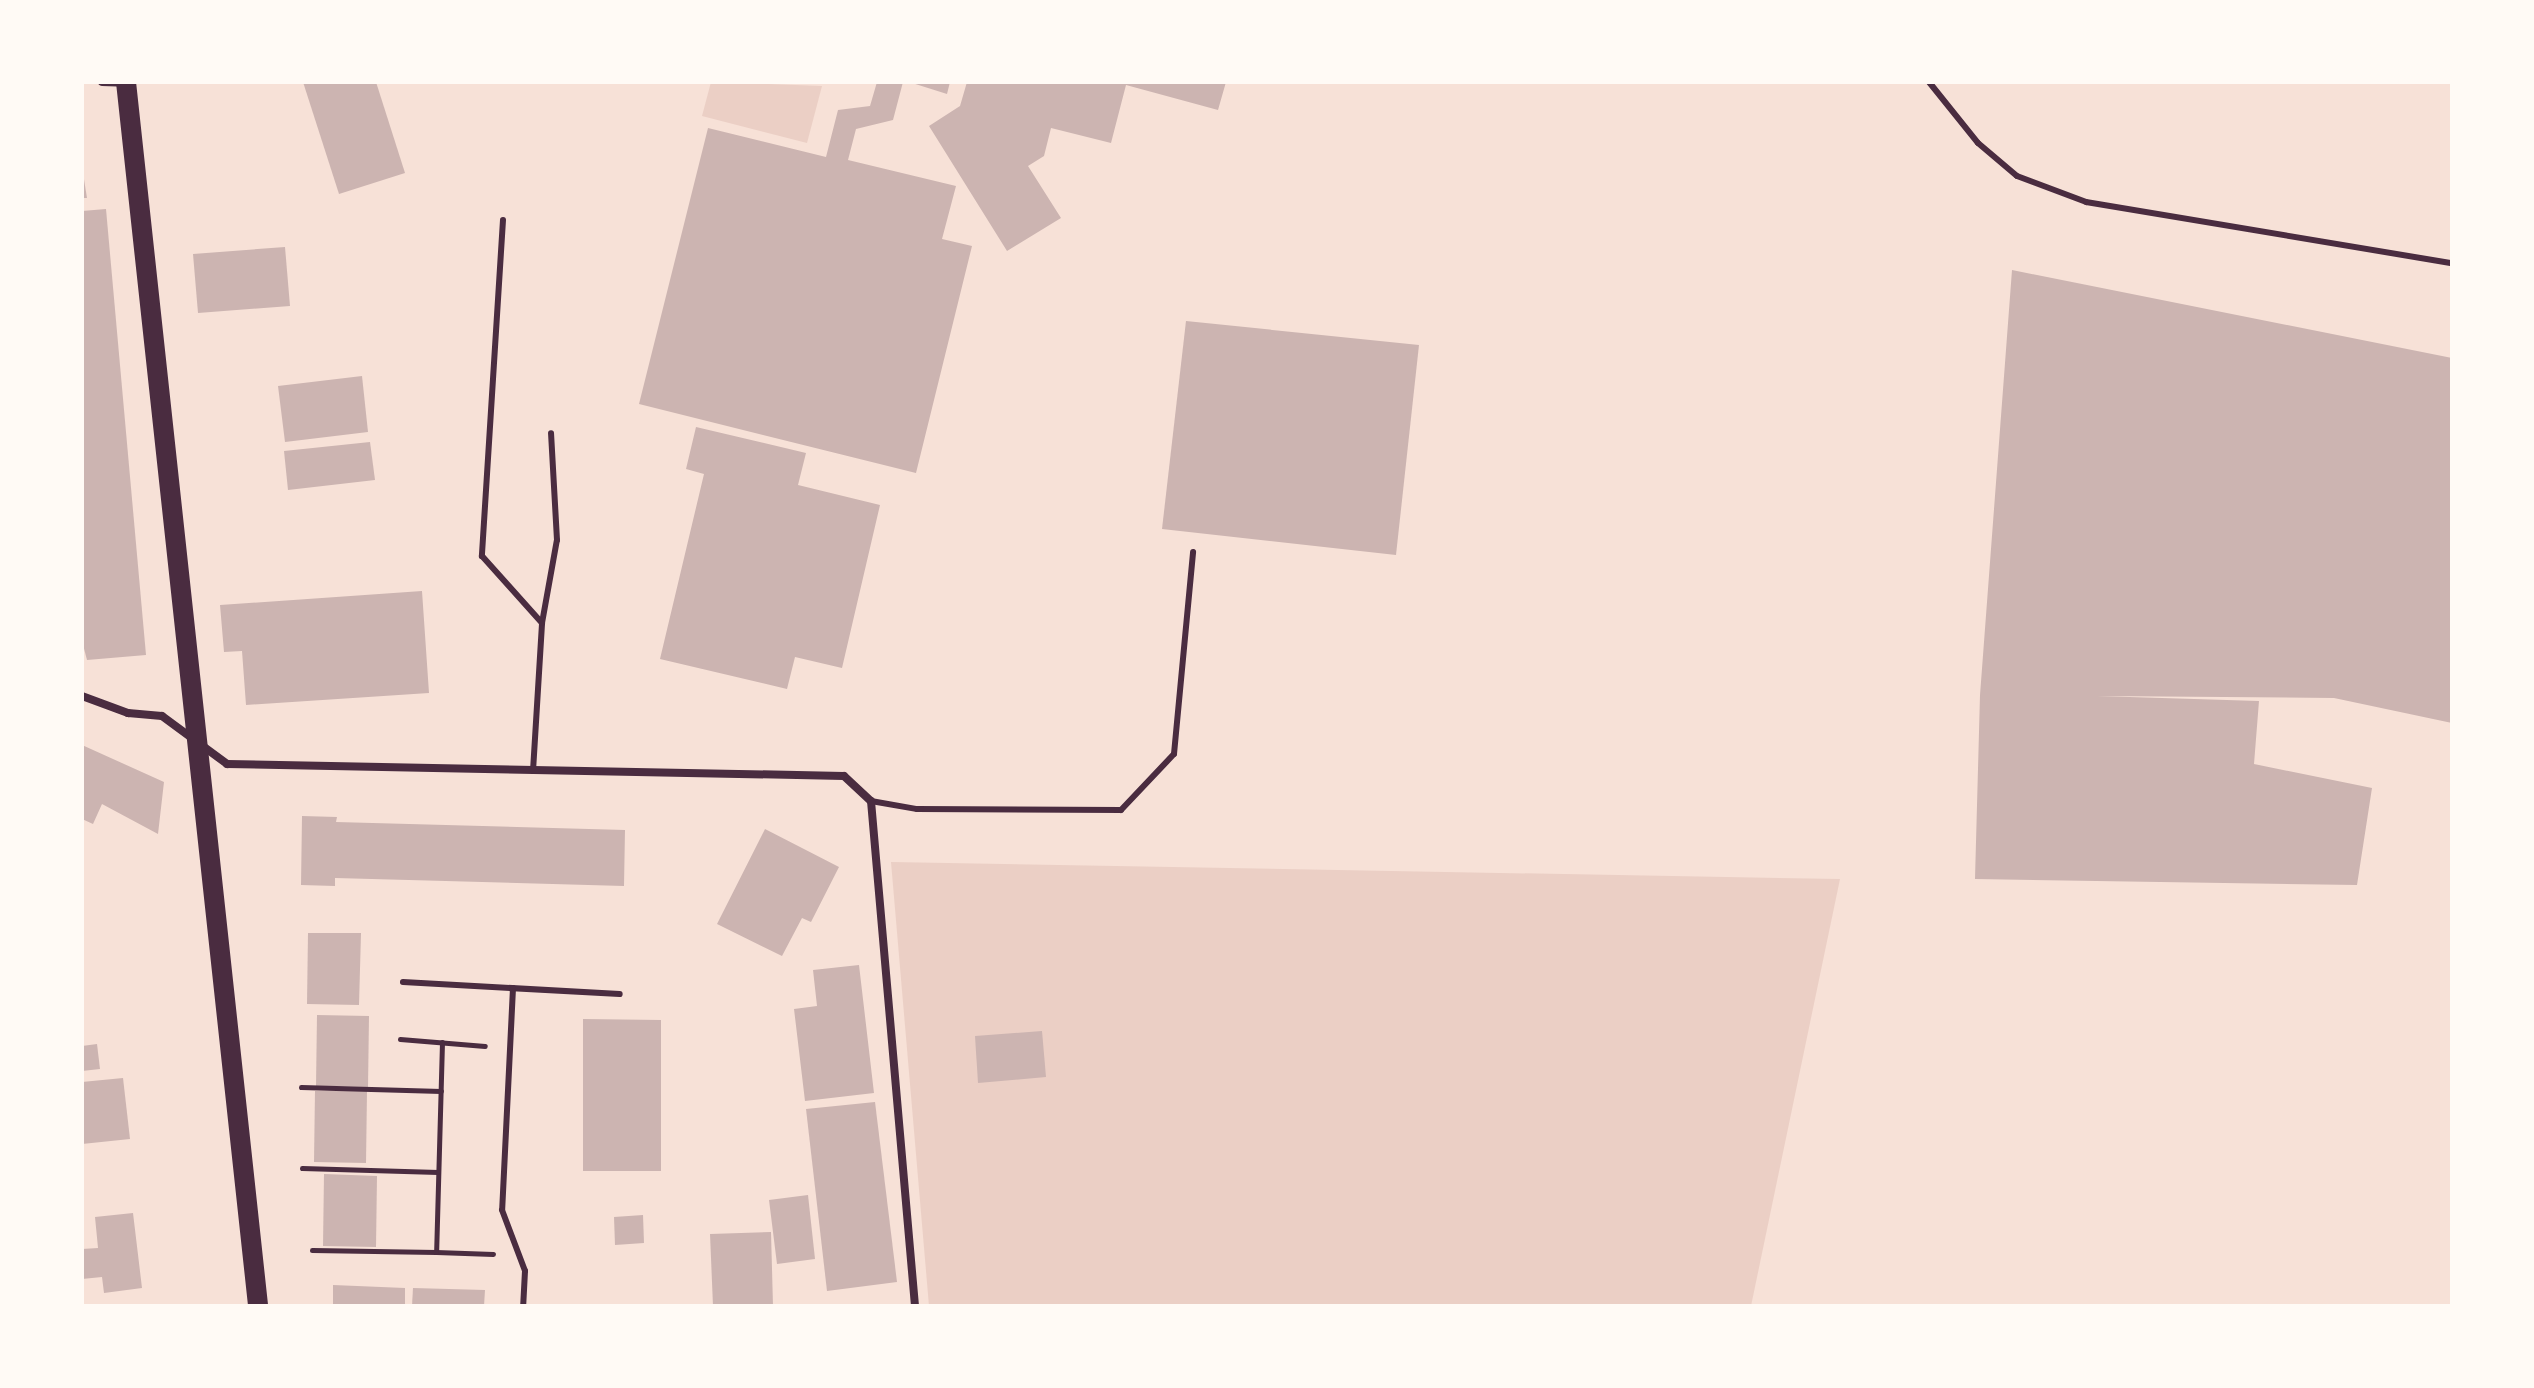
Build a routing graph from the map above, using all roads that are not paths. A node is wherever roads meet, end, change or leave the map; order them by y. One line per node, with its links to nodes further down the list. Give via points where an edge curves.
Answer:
1 (102, 82): 3 (street)
2 (1929, 82): 5 (lane, via 1978,143 2017,176 2086,202)
3 (126, 83): 10 (main road)
4 (503, 220): 8 (lane, via 482,556)
5 (2452, 263)
6 (551, 433): 8 (lane, via 557,540)
7 (1193, 552): 12 (lane, via 1174,754 1121,810 917,809)
8 (542, 623): 11 (lane)
9 (82, 696): 10 (street, via 128,713 162,716)
10 (197, 740): 11 (street, via 227,764); 16 (main road)
11 (533, 771): 12 (street, via 844,776)
12 (871, 801): 18 (street)
13 (403, 982): 14 (lane)
14 (513, 988): 15 (lane); 17 (lane, via 502,1210 525,1271)
15 (620, 994)
16 (258, 1306)
17 (523, 1306)
18 (915, 1306)

